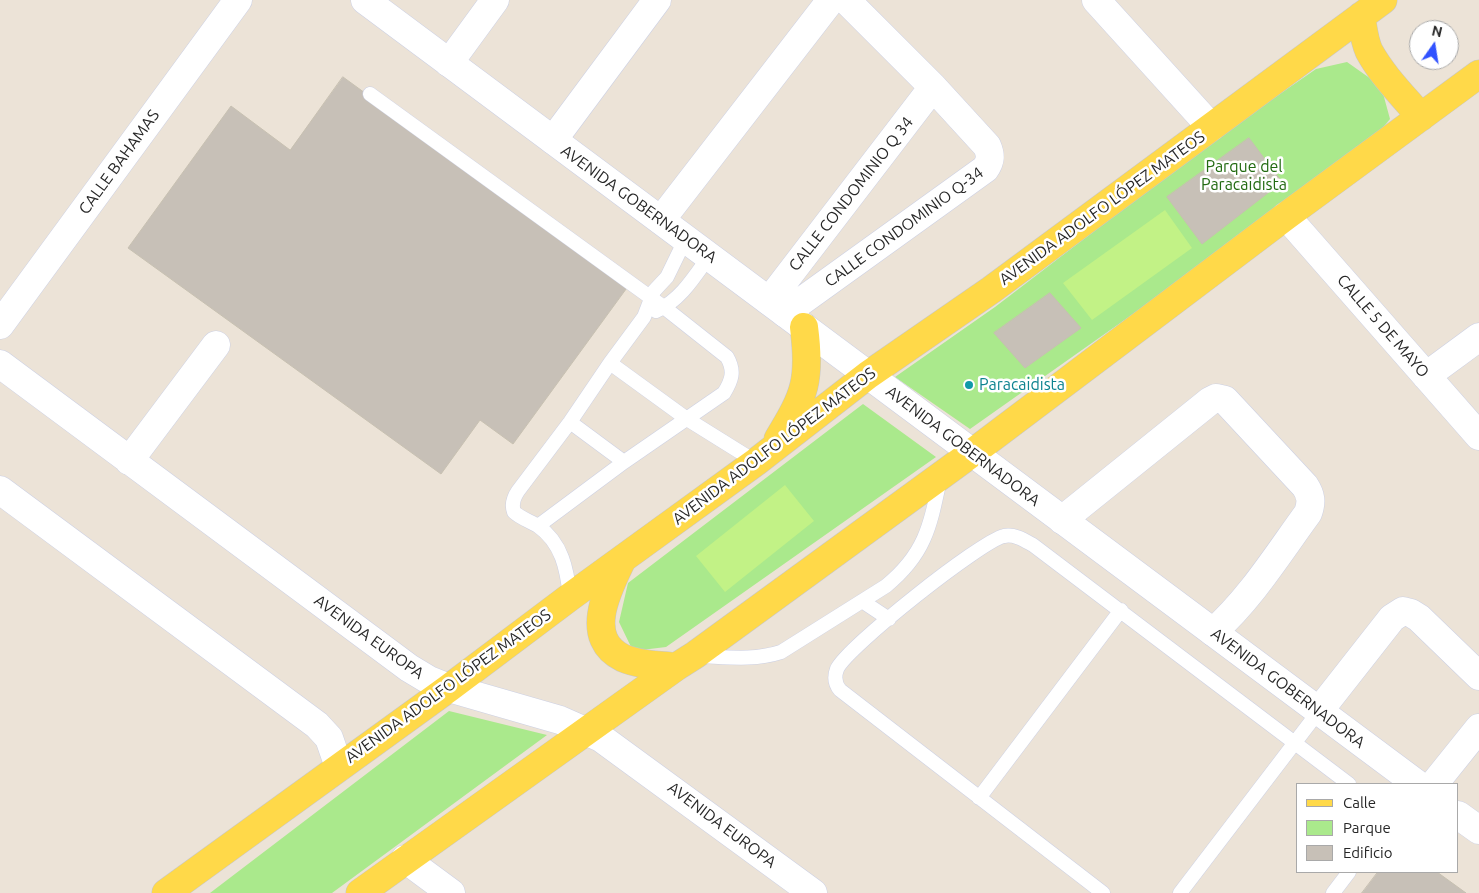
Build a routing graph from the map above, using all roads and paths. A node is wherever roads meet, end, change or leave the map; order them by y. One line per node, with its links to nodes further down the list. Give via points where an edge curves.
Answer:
1 (238, 0): 25 (street, CALLE BAHAMAS)
2 (365, 0): 10 (street, AVENIDA GOBERNADORA)
3 (496, 0): 10 (street)
4 (657, 0): 16 (street)
5 (831, 0): 18 (street)
6 (846, 0): 12 (street, CALLE CONDOMINIO Q-34)
7 (1096, 0): 15 (street)
8 (1383, 0): 9 (main road, AVENIDA ADOLFO LÓPEZ MATEOS)
9 (1360, 8): 14 (main road, via 1369,50); 15 (main road, AVENIDA ADOLFO LÓPEZ MATEOS)
10 (448, 63): 16 (street, AVENIDA GOBERNADORA)
11 (1479, 74): 14 (main road)
12 (933, 87): 23 (street, CALLE CONDOMINIO Q 34); 23 (street, CALLE CONDOMINIO Q-34, via 987,146 990,153 985,169)
13 (370, 94): 21 (lane)
14 (1421, 116): 17 (main road)
15 (1211, 128): 30 (main road, AVENIDA ADOLFO LÓPEZ MATEOS, via 991,290)
16 (553, 140): 18 (street, AVENIDA GOBERNADORA)
17 (1286, 216): 31 (street, CALLE 5 DE MAYO); 35 (main road)
18 (662, 220): 19 (street, AVENIDA GOBERNADORA)
19 (686, 238): 20 (street, AVENIDA GOBERNADORA); 21 (lane, via 667,277)
20 (710, 256): 22 (lane); 23 (street, AVENIDA GOBERNADORA)
21 (650, 298): 22 (lane); 24 (lane)
22 (665, 308): 24 (lane); 32 (lane, via 732,364 731,382 724,393)
23 (786, 314): 30 (street, AVENIDA GOBERNADORA); 36 (main road, via 808,355 806,380 793,414)
24 (644, 317): 28 (lane)
25 (0, 324)
26 (1479, 337): 31 (street)
27 (216, 345): 37 (street)
28 (610, 363): 32 (lane); 33 (lane)
29 (0, 364): 37 (street, AVENIDA EUROPA)
30 (868, 375): 35 (street, AVENIDA GOBERNADORA); 36 (main road, AVENIDA ADOLFO LÓPEZ MATEOS)
31 (1426, 376): 34 (street, CALLE 5 DE MAYO)
32 (687, 419): 36 (lane); 38 (lane)
33 (570, 422): 38 (lane); 42 (lane, via 514,499 514,512)
34 (1479, 436)
35 (972, 453): 39 (main road); 41 (street, AVENIDA GOBERNADORA)
36 (762, 458): 43 (main road, AVENIDA ADOLFO LÓPEZ MATEOS)
37 (129, 462): 51 (street, AVENIDA EUROPA, via 409,668)
38 (624, 462): 42 (lane)
39 (942, 474): 45 (lane, via 931,522 916,554 900,574); 49 (main road)
40 (0, 490): 56 (street, via 318,725 329,738)
41 (1062, 520): 48 (street, AVENIDA GOBERNADORA); 48 (street, via 1210,400 1226,400 1305,486 1311,501 1308,513 1246,599)
42 (538, 526): 44 (lane, via 564,560)
43 (623, 559): 44 (main road, AVENIDA ADOLFO LÓPEZ MATEOS); 49 (main road, via 611,584 600,623 605,642 624,658 655,665)
44 (570, 597): 51 (main road, AVENIDA ADOLFO LÓPEZ MATEOS)
45 (862, 601): 47 (lane); 49 (lane, via 780,652 764,657)
46 (1121, 610): 47 (lane, via 1033,545 1014,536 1005,536 972,554); 55 (lane); 60 (lane)
47 (889, 619): 60 (lane, via 850,651 836,671 836,685)
48 (1213, 632): 52 (street, AVENIDA GOBERNADORA)
49 (686, 661): 54 (main road)
50 (1479, 676): 52 (street, via 1419,618 1403,611 1392,618)
51 (449, 688): 54 (street, AVENIDA EUROPA); 56 (main road, AVENIDA ADOLFO LÓPEZ MATEOS)
52 (1319, 711): 55 (lane); 58 (street, AVENIDA GOBERNADORA)
53 (1479, 728): 59 (street)
54 (586, 730): 63 (main road); 68 (street, AVENIDA EUROPA, via 615,746)
55 (1294, 743): 57 (lane); 70 (lane)
56 (339, 767): 66 (main road, AVENIDA ADOLFO LÓPEZ MATEOS)
57 (1348, 783)
58 (1416, 783)
59 (1435, 783)
60 (980, 798): 69 (lane)
61 (1459, 816): 62 (street)
62 (1479, 830)
63 (405, 859): 65 (main road); 67 (street)
64 (1348, 873): 71 (lane)
65 (365, 890)
66 (166, 893)
67 (451, 893)
68 (813, 893)
69 (1104, 893)
70 (1180, 893)
71 (1333, 893)

